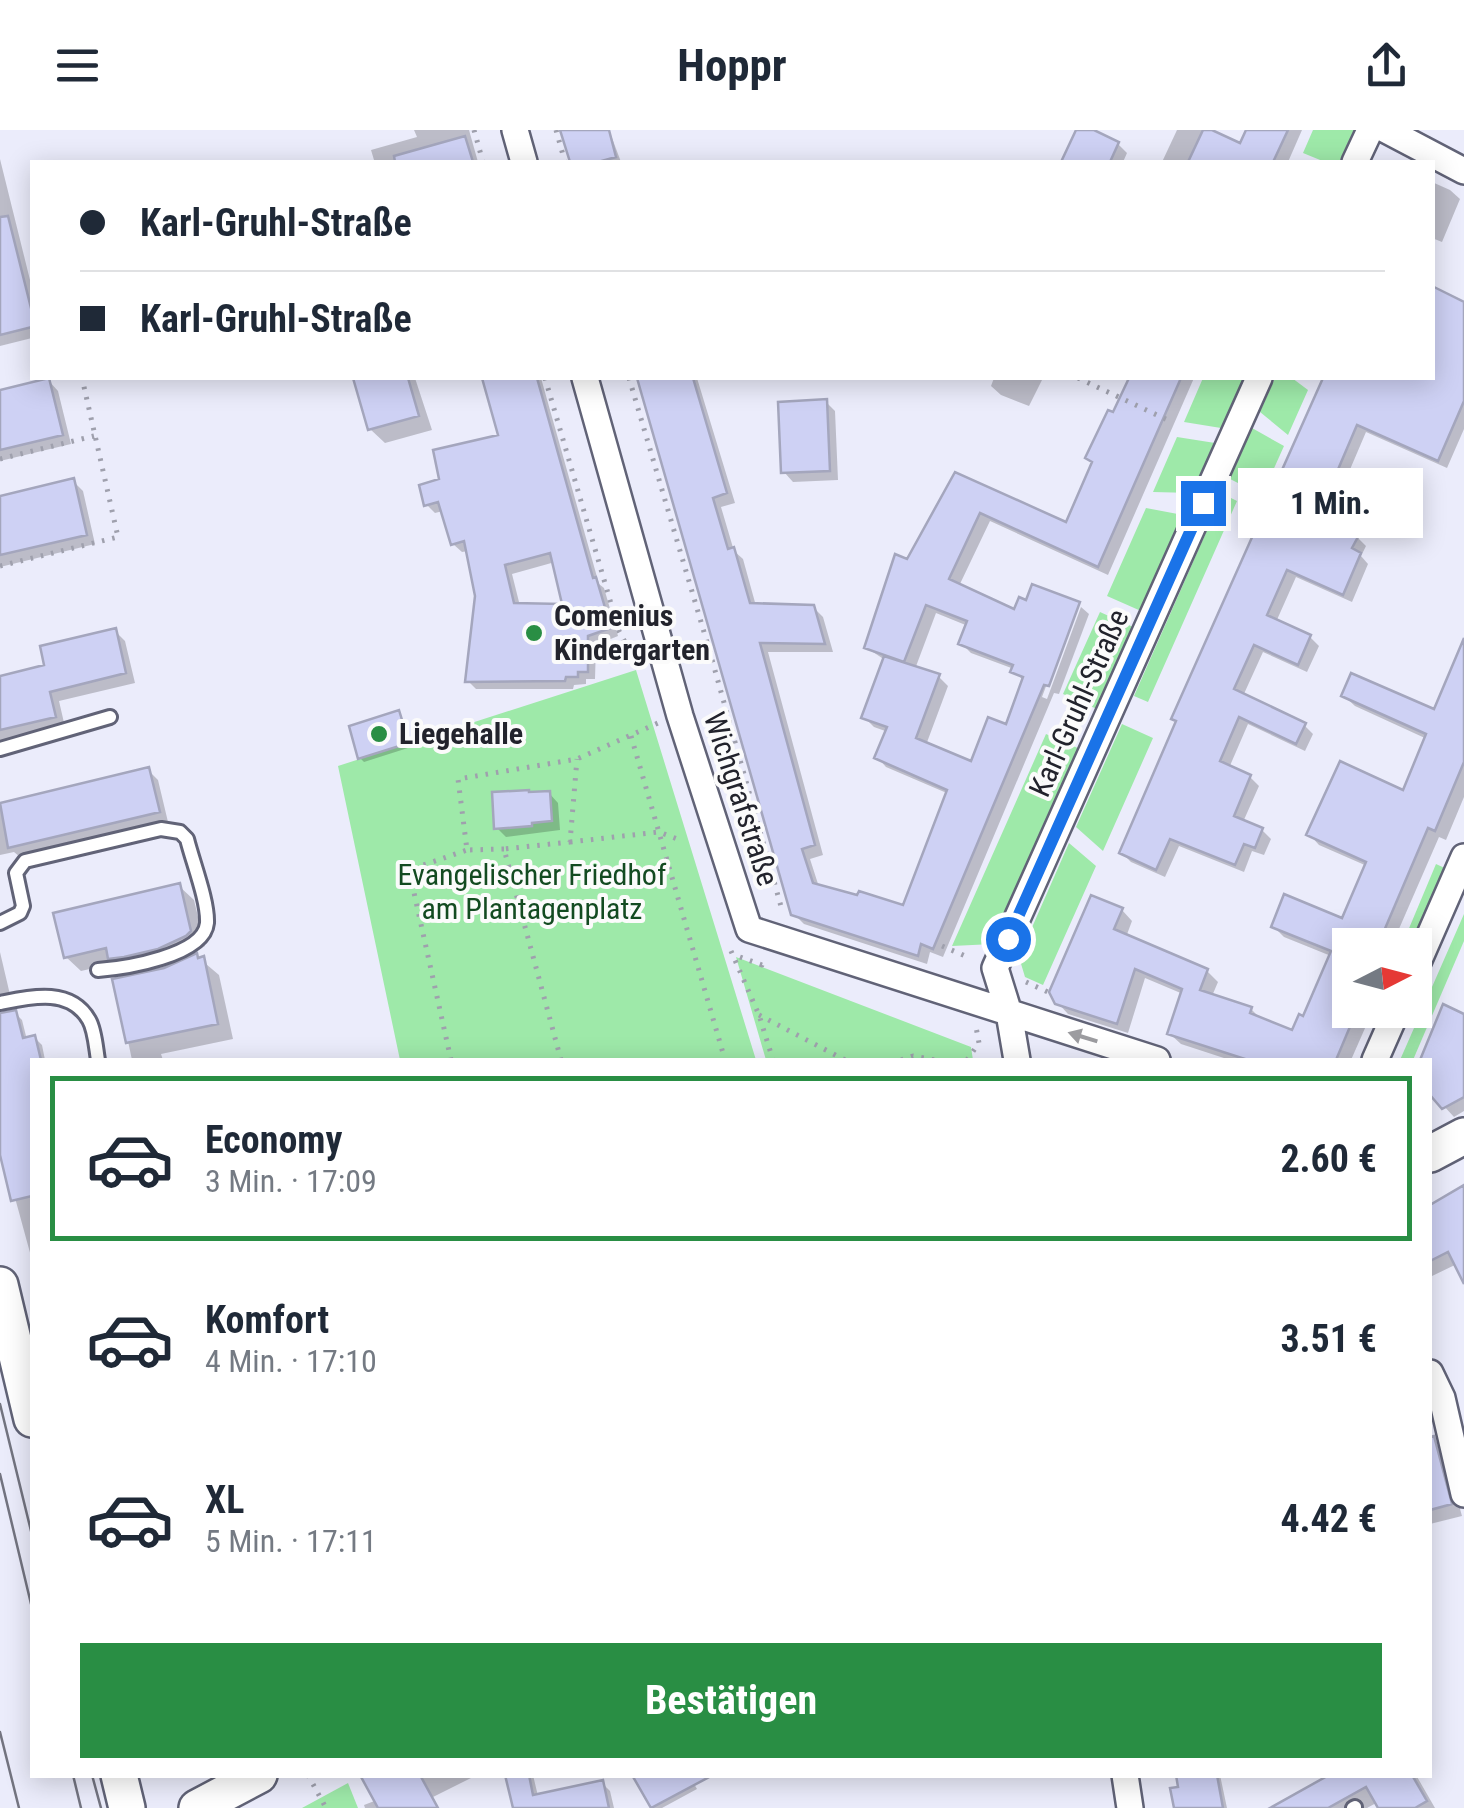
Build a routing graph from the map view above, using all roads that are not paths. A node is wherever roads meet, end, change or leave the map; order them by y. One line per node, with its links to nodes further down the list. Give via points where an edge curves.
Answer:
1 (515, 130): 4 (street)
2 (1370, 130): 5 (street)
3 (1386, 130): 6 (street)
4 (523, 160)
5 (1356, 160)
6 (1464, 170)
7 (586, 380): 16 (street, Wichgrafstraße, via 680,716 749,929)
8 (1259, 380): 16 (street, Karl-Gruhl-Straße, via 995,968)
9 (110, 718): 10 (lane)
10 (0, 749)
11 (1464, 857): 13 (street)
12 (0, 922): 14 (lane, via 23,906 16,873 25,861 161,829 180,832 206,914 201,940)
13 (1432, 930)
14 (98, 970)
15 (0, 1003): 18 (lane, via 34,996 70,1002 89,1020)
16 (1010, 1014): 19 (street, Karl-Gruhl-Straße); 20 (street, one-way to 16)
17 (1389, 1028): 21 (street)
18 (98, 1058)
19 (1016, 1058)
20 (1150, 1058)
21 (1376, 1058)
22 (1464, 1136): 23 (street)
23 (1432, 1153)
24 (0, 1285): 26 (street)
25 (1432, 1377): 27 (street)
26 (30, 1411)
27 (1464, 1494)
28 (120, 1778): 31 (street)
29 (252, 1778): 32 (street)
30 (1125, 1778): 33 (street)
31 (127, 1808)
32 (196, 1808)
33 (1130, 1808)

